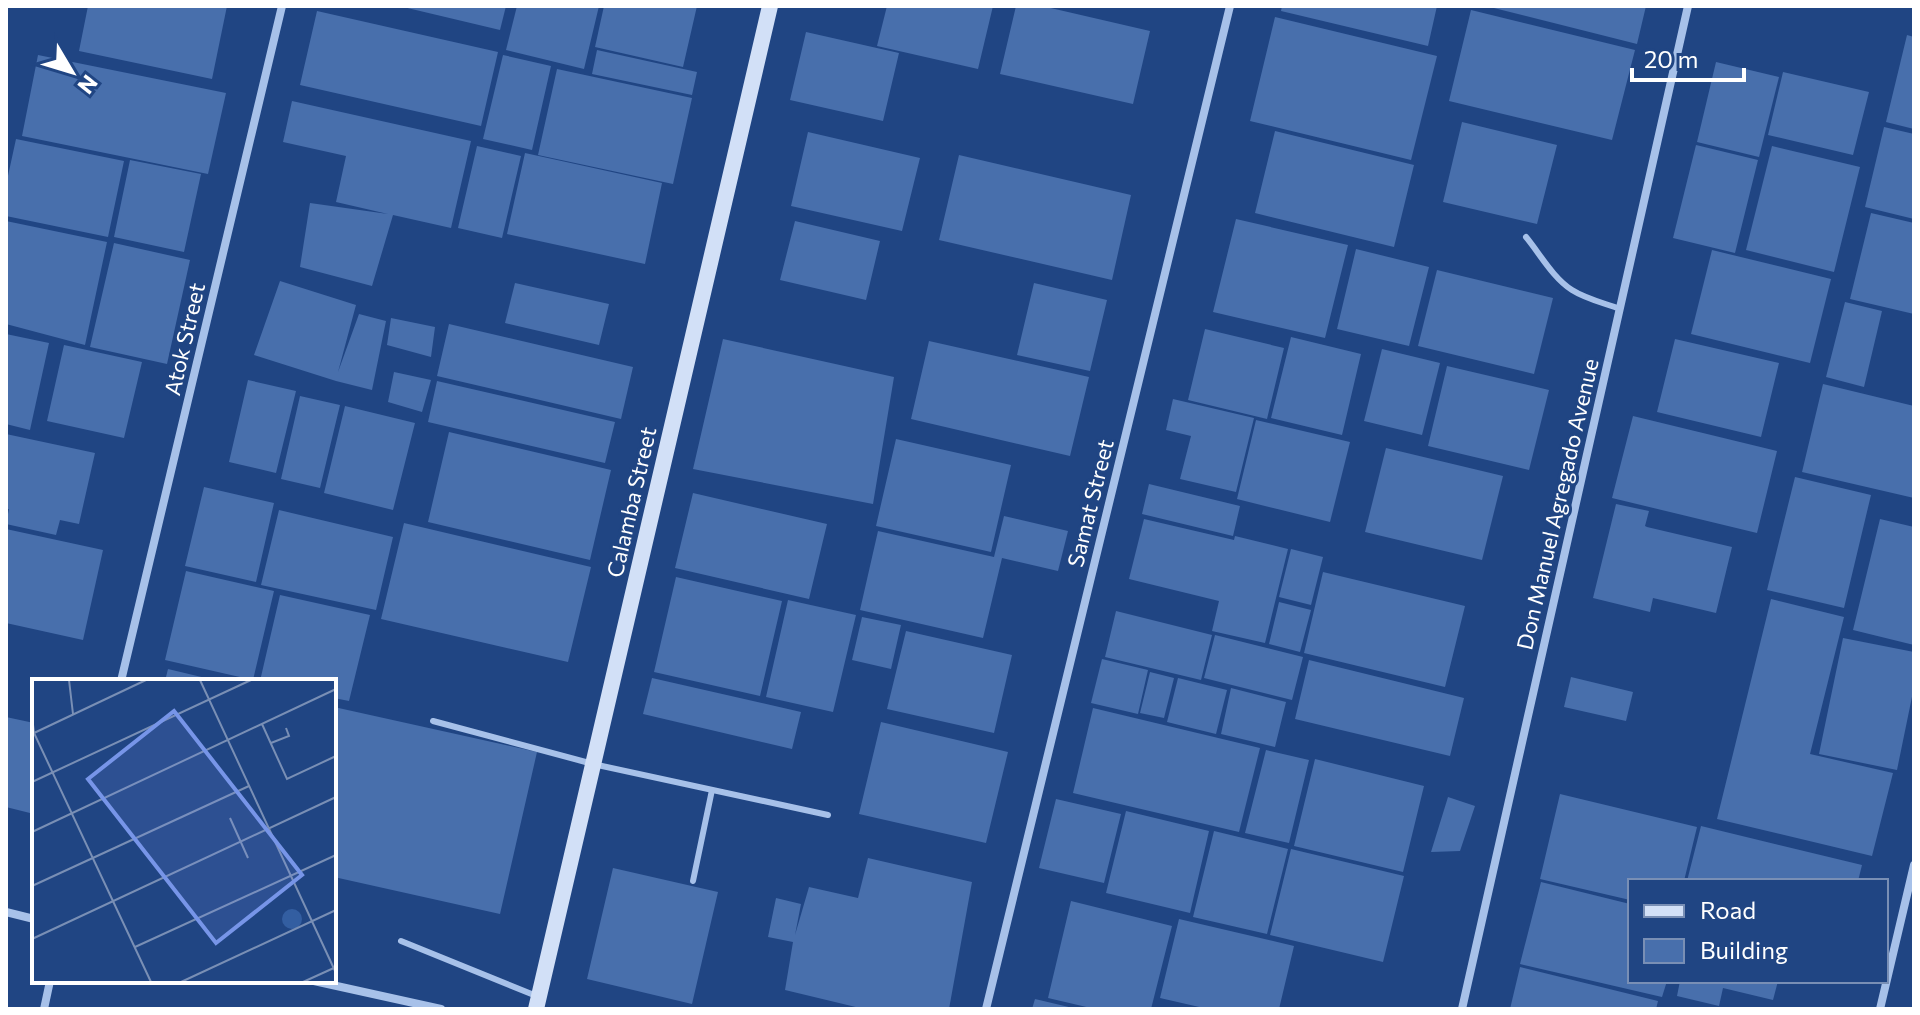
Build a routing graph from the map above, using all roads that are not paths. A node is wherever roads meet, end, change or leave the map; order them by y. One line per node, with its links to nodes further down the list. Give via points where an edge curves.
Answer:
1 (282, 6): 7 (street, Atok Street)
2 (770, 6): 9 (street, Calamba Street)
3 (1230, 6): 24 (street, Samat Street)
4 (1688, 6): 6 (street, Don Manuel Agregado Avenue)
5 (1526, 237): 6 (lane, via 1571,290)
6 (1620, 309): 25 (street, Don Manuel Agregado Avenue)
7 (121, 679)
8 (433, 721): 9 (lane)
9 (593, 764): 10 (lane); 21 (street, Calamba Street)
10 (712, 790): 11 (lane); 13 (lane)
11 (828, 815)
12 (1914, 865): 17 (street)
13 (693, 881)
14 (6, 912): 15 (street)
15 (32, 918)
16 (401, 941): 21 (lane)
17 (1888, 975)
18 (50, 983): 22 (street)
19 (323, 983): 23 (street)
20 (1886, 983): 26 (street)
21 (537, 1003)
22 (44, 1009)
23 (441, 1009)
24 (986, 1009)
25 (1462, 1009)
26 (1880, 1009)

